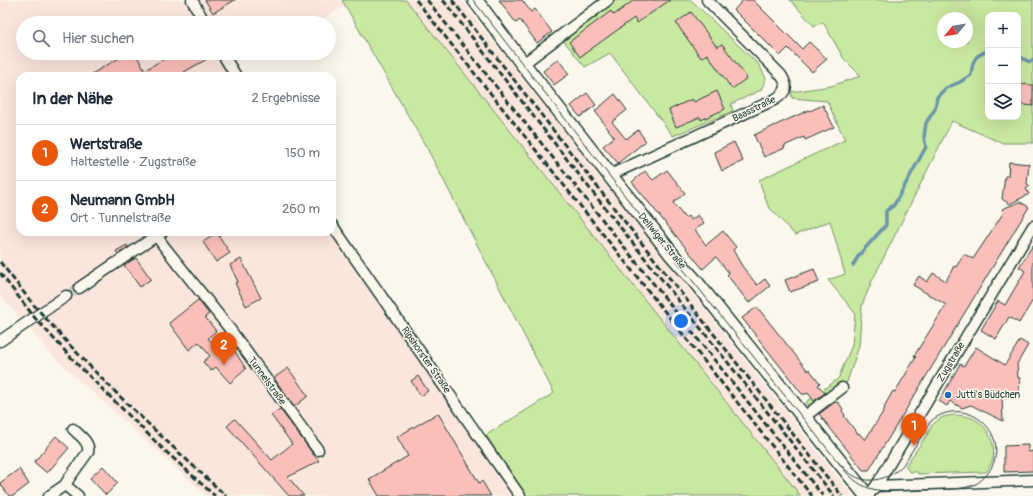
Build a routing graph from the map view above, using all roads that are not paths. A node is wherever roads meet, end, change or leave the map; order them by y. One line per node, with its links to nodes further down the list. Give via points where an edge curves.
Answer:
1 (192, 0): 5 (street)
2 (475, 0): 7 (main road, Dellwiger Straße)
3 (608, 0): 7 (street)
4 (707, 0): 9 (street, Baasstraße, via 781,75 786,85 785,91 774,100)
5 (201, 16)
6 (226, 60): 8 (street)
7 (523, 64): 9 (main road, Dellwiger Straße)
8 (234, 72)
9 (610, 175): 18 (main road, Dellwiger Straße)
10 (1033, 226): 23 (street, Zugstraße)
11 (336, 231): 26 (street, Ripshorster Straße)
12 (157, 236): 14 (street, Tunnelstraße)
13 (161, 236): 20 (street, Tunnelstraße, via 163,245 229,328)
14 (79, 288)
15 (66, 296): 16 (street)
16 (0, 341)
17 (842, 388): 18 (street)
18 (804, 417): 23 (main road, Dellwiger Straße)
19 (73, 429): 22 (street, via 86,441 89,450)
20 (318, 450)
21 (1033, 480): 23 (street)
22 (65, 485): 24 (street); 25 (street)
23 (870, 492)
24 (49, 496)
25 (78, 496)
26 (520, 496)

